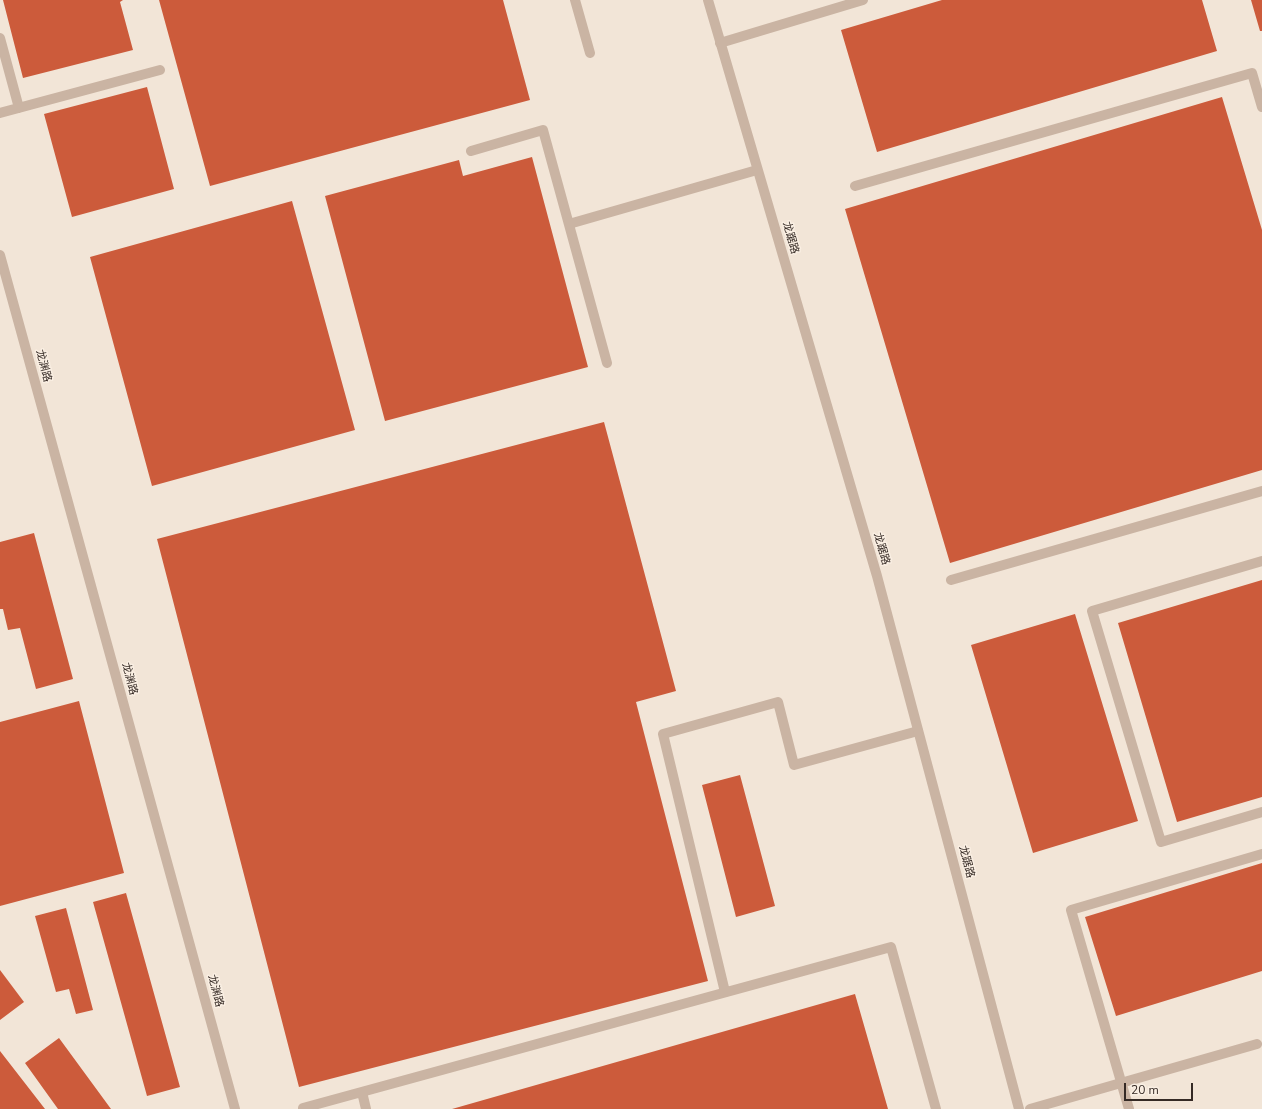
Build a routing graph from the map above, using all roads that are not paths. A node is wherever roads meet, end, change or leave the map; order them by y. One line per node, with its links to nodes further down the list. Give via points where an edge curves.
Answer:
1 (575, 0): 6 (street)
2 (708, 0): 5 (street, 龙踞路)
3 (864, 0): 5 (street)
4 (0, 38): 9 (street)
5 (720, 43): 12 (street, 龙踞路)
6 (590, 53)
7 (160, 70): 9 (street)
8 (1262, 107): 13 (street, via 1252,73)
9 (19, 108): 10 (street)
10 (0, 113)
11 (471, 151): 14 (street, via 543,130)
12 (758, 170): 14 (street); 20 (street, 龙踞路, via 874,569)
13 (855, 186)
14 (569, 224): 16 (street)
15 (0, 255): 28 (street, 龙渊路)
16 (607, 363)
17 (1262, 492): 19 (street)
18 (1262, 561): 21 (street, via 1092,611 1161,842)
19 (951, 580)
20 (918, 731): 23 (street, via 794,764 778,702 663,734); 31 (street, 龙踞路)
21 (1262, 812)
22 (1262, 854): 25 (street, via 1071,910)
23 (725, 992): 26 (street); 30 (street, via 891,947)
24 (1257, 1044): 25 (street)
25 (1122, 1083): 32 (street); 33 (street)
26 (362, 1092): 27 (street); 29 (street)
27 (303, 1108)
28 (235, 1109)
29 (366, 1109)
30 (936, 1109)
31 (1019, 1109)
32 (1030, 1109)
33 (1129, 1109)

